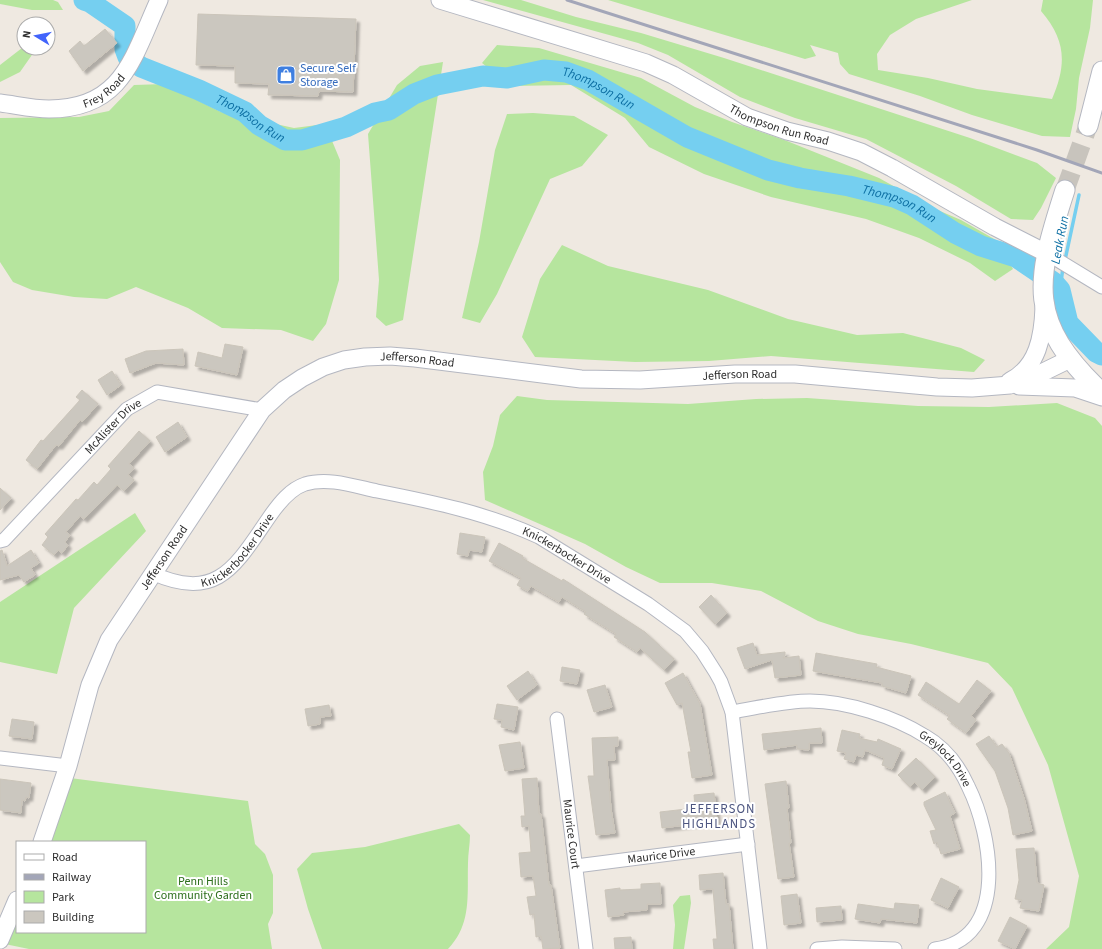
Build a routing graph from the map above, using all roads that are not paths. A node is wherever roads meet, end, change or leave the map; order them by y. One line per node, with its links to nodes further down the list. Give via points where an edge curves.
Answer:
1 (159, 0): 4 (street, Frey Road, via 124,75 106,93 84,105 47,109)
2 (440, 0): 7 (street, Thompson Run Road, via 646,63 673,75 747,117 861,152)
3 (1102, 71): 5 (main road)
4 (0, 103)
5 (1088, 126)
6 (1065, 190): 7 (main road)
7 (1048, 259): 8 (street, Thompson Run Road, via 1073,269); 9 (main road)
8 (1102, 287)
9 (1043, 296): 10 (main road, via 1048,324); 11 (street, via 1042,338 1037,352 1024,372)
10 (1070, 359): 11 (street, Jefferson Road, via 1027,380); 12 (main road)
11 (1001, 386): 13 (street, via 1075,388); 14 (street, Jefferson Road, via 937,387 795,374 588,380 390,356 337,362 302,378)
12 (1102, 394)
13 (1102, 397)
14 (262, 410): 15 (street, McAlister Drive, via 157,392 127,409 4,540); 16 (street, Jefferson Road)
15 (0, 541)
16 (152, 573): 17 (street, Knickerbocker Drive, via 184,584 204,583 223,574 240,560 284,498 299,486 310,483 330,481 452,506 482,514 539,537 675,623 695,641 709,661 721,682); 20 (street, Jefferson Road, via 109,640 98,662)
17 (732, 712): 22 (street, Knickerbocker Drive); 30 (street, Greylock Drive, via 809,701 851,707 885,717 915,730 936,744 953,761 968,786 981,820 989,886 983,914 974,929 954,944)
18 (557, 719): 23 (street, Maurice Court)
19 (0, 758): 20 (street)
20 (68, 766): 21 (street, Jefferson Road)
21 (42, 841)
22 (748, 844): 23 (street, Maurice Drive); 27 (street, Knickerbocker Drive)
23 (576, 866): 26 (street, Maurice Court)
24 (16, 902): 25 (street)
25 (0, 940)
26 (586, 949)
27 (760, 949)
28 (817, 949): 29 (street)
29 (895, 949)
30 (935, 949)

